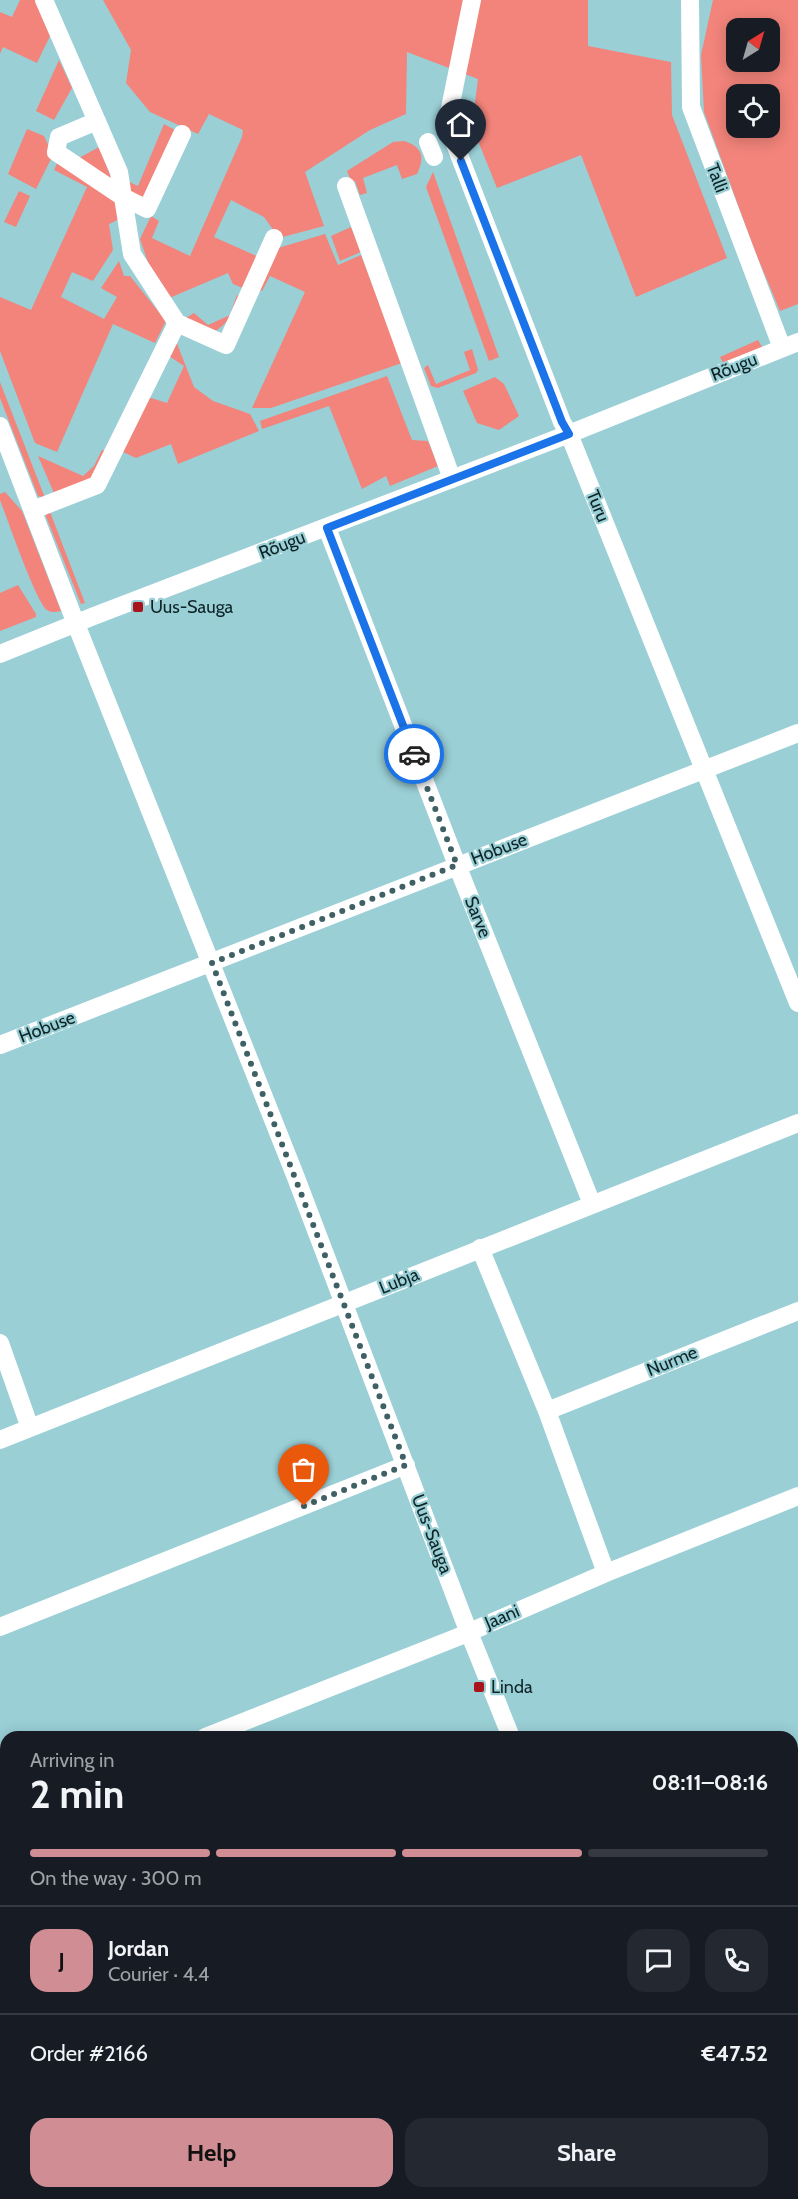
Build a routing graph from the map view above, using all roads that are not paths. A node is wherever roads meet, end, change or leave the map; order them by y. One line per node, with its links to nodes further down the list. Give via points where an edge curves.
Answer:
1 (44, 0): 4 (street)
2 (472, 0): 12 (street, Turu, via 449,113 453,139)
3 (690, 0): 10 (street, Talli, via 691,107)
4 (97, 121): 7 (street, via 119,172); 7 (street, via 59,137 56,152)
5 (182, 134): 7 (street, via 147,209)
6 (346, 186): 13 (street)
7 (123, 197): 9 (street, via 132,254)
8 (274, 238): 9 (street, via 226,345)
9 (177, 323): 14 (street, via 97,485)
10 (790, 345): 12 (street, Rõugu)
11 (1, 430): 14 (street, Uus-Sauga)
12 (569, 434): 13 (street, Rõugu); 19 (street, Turu)
13 (452, 479): 15 (street, Rõugu)
14 (33, 510): 16 (street, Uus-Sauga)
15 (327, 528): 16 (street, Rõugu); 20 (street, Sarve)
16 (76, 624): 17 (street, Rõugu); 21 (street, Uus-Sauga)
17 (0, 654)
18 (798, 733): 19 (street, Hobuse)
19 (703, 770): 20 (street, Hobuse); 22 (street, Turu)
20 (457, 865): 21 (street, Hobuse); 25 (street, Sarve)
21 (212, 963): 23 (street, Hobuse); 27 (street, Uus-Sauga)
22 (798, 1003)
23 (0, 1045)
24 (798, 1123): 25 (street, Lubja)
25 (592, 1204): 26 (street, Lubja)
26 (480, 1248): 27 (street, Lubja); 30 (street)
27 (344, 1302): 31 (street, Lubja); 33 (street, Uus-Sauga)
28 (798, 1311): 30 (street, Nurme)
29 (0, 1343): 31 (street)
30 (547, 1411): 35 (street)
31 (30, 1428): 32 (street, Lubja)
32 (0, 1440)
33 (406, 1465): 36 (street); 37 (street, Uus-Sauga)
34 (798, 1496): 35 (street, Jaani)
35 (606, 1573): 37 (street, Jaani)
36 (0, 1627)
37 (469, 1632): 38 (street, Jaani); 39 (street, Uus-Sauga)
38 (224, 1731)
39 (509, 1731)

